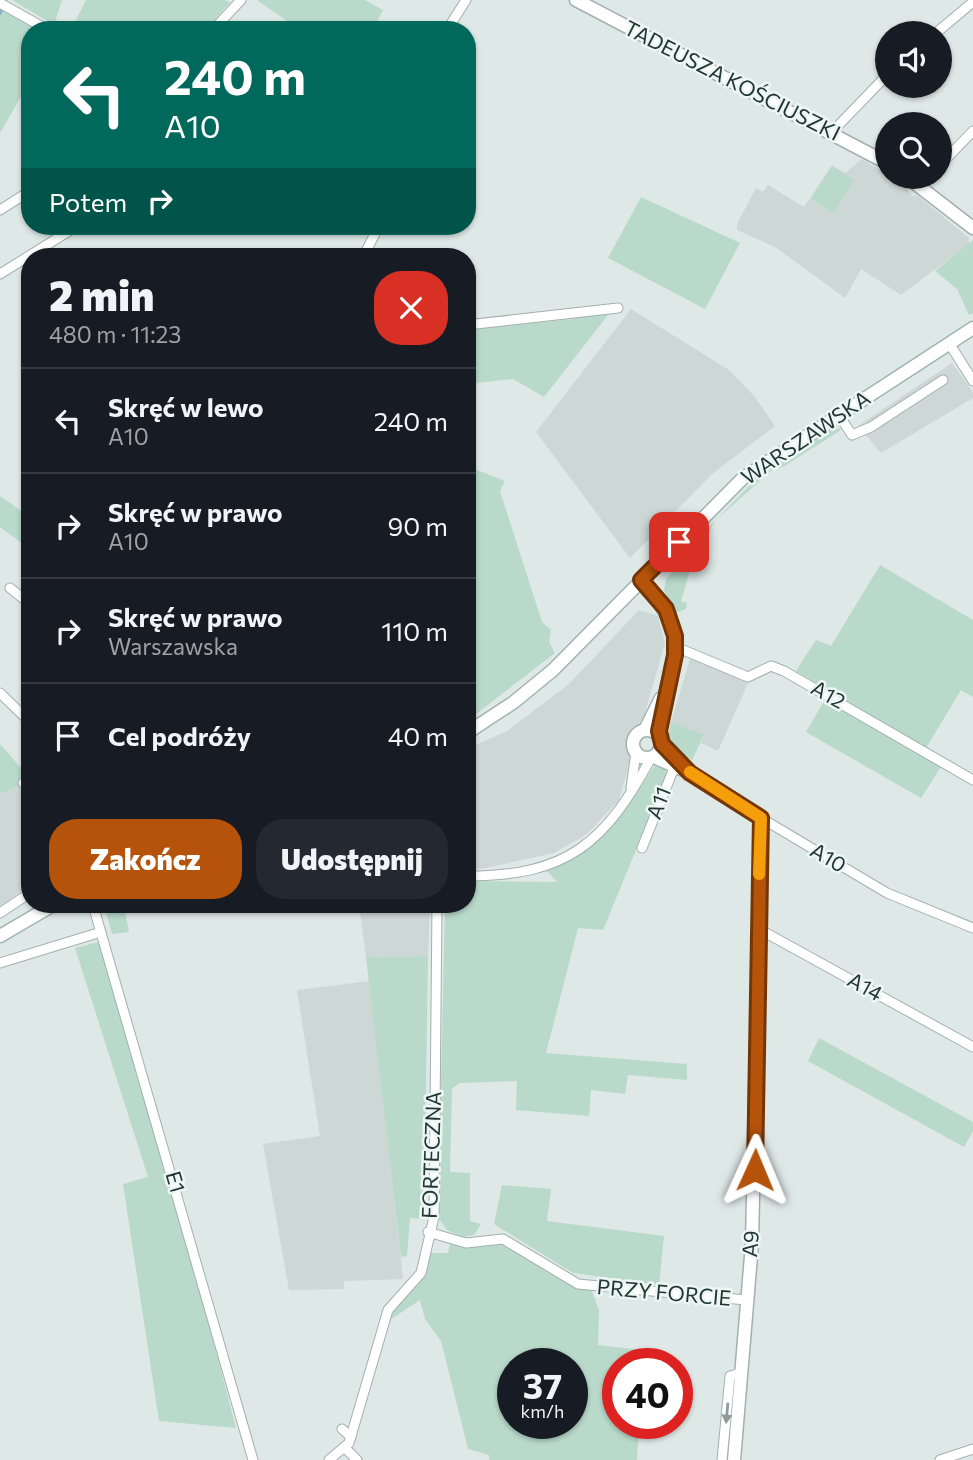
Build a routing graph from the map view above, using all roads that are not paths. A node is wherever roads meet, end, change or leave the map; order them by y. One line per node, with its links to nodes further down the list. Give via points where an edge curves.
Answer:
1 (241, 0): 7 (street)
2 (466, 0): 8 (street)
3 (576, 0): 12 (street, TADEUSZA KOŚCIUSZKI)
4 (973, 2): 9 (street)
5 (0, 3): 6 (street)
6 (32, 21)
7 (221, 21)
8 (451, 21)
9 (950, 21)
10 (875, 87): 12 (street)
11 (973, 131): 13 (street)
12 (832, 132): 14 (street, TADEUSZA KOŚCIUSZKI)
13 (952, 153)
14 (875, 156)
15 (932, 189): 18 (street)
16 (21, 197): 17 (street)
17 (0, 210)
18 (973, 228)
19 (63, 235): 20 (street)
20 (42, 248)
21 (21, 261): 22 (street)
22 (0, 274)
23 (618, 308): 24 (street)
24 (476, 324)
25 (973, 328): 26 (street, WARSZAWSKA)
26 (949, 344): 28 (street); 29 (street, WARSZAWSKA)
27 (943, 380): 29 (street, via 852,435)
28 (973, 381)
29 (838, 414): 30 (street, WARSZAWSKA, via 743,478)
30 (641, 580): 33 (street, via 666,609); 37 (street, WARSZAWSKA, via 541,681)
31 (10, 588): 32 (street)
32 (21, 597)
33 (676, 647): 34 (street); 43 (street, A12, via 748,677 771,666 784,671)
34 (666, 688): 38 (street); 39 (street)
35 (0, 693): 36 (street)
36 (21, 713)
37 (476, 727)
38 (645, 730): 39 (street); 40 (street, via 636,737)
39 (660, 740): 41 (street); 42 (street, A10)
40 (636, 752): 41 (street, via 642,758); 44 (street)
41 (653, 757): 42 (street, A10); 44 (street)
42 (676, 763): 45 (street, A10); 46 (street, A11)
43 (973, 780)
44 (630, 793): 47 (street, via 617,816 596,837 559,861 510,875)
45 (761, 818): 53 (street, A9); 54 (street, A10, via 887,893)
46 (642, 848)
47 (476, 876)
48 (21, 899): 49 (street)
49 (0, 913)
50 (40, 913): 56 (street)
51 (95, 913): 55 (street, E1)
52 (437, 913): 59 (street, FORTECZNA, via 434,1217)
53 (758, 928): 58 (street, A14); 61 (street, A9, via 756,1152)
54 (973, 928)
55 (101, 932): 57 (street); 60 (street, E1)
56 (3, 936)
57 (0, 963)
58 (973, 1047)
59 (428, 1232): 61 (street, PRZY FORCIE, via 466,1243 503,1239 578,1284); 65 (street, FORTECZNA, via 421,1273 388,1310)
60 (201, 1275): 62 (street); 68 (street, E1)
61 (746, 1300): 63 (street, A9)
62 (217, 1306)
63 (741, 1373): 71 (street, one-way to 71, via 730,1376); 72 (street, A9)
64 (342, 1429): 65 (street)
65 (351, 1437): 66 (street, FORTECZNA)
66 (346, 1449): 69 (street); 70 (street)
67 (973, 1449): 73 (street)
68 (253, 1460)
69 (329, 1460)
70 (357, 1460)
71 (722, 1460)
72 (734, 1460)
73 (940, 1460)

